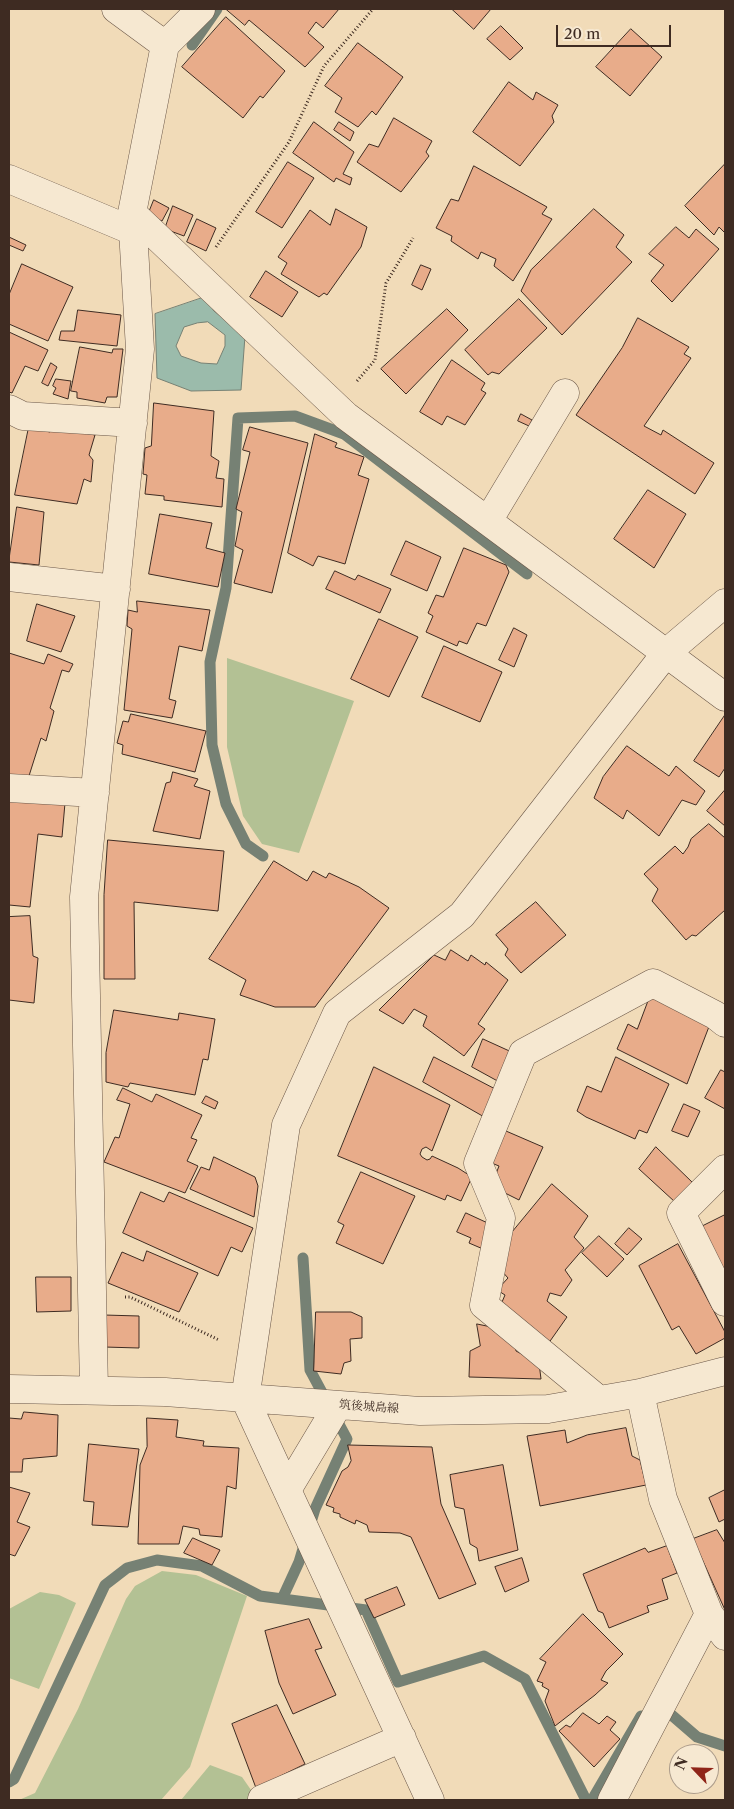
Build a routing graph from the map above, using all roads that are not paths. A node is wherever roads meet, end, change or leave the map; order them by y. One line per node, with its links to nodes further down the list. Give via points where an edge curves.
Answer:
1 (116, 9): 3 (street)
2 (201, 9): 3 (street)
3 (165, 45): 5 (street)
4 (9, 179): 5 (street)
5 (132, 222): 8 (street, via 140,350); 9 (street, via 197,274 346,416)
6 (565, 393): 9 (street)
7 (9, 409): 8 (street, via 23,416)
8 (133, 423): 11 (street)
9 (488, 521): 13 (street)
10 (9, 577): 11 (street)
11 (116, 588): 16 (street)
12 (725, 603): 13 (street)
13 (666, 653): 14 (street); 24 (street, via 462,915 337,1013 286,1125)
14 (725, 697)
15 (9, 788): 16 (street)
16 (95, 793): 22 (street, via 84,898)
17 (725, 1023): 25 (street, via 653,983 523,1054 478,1164 500,1218 484,1305)
18 (725, 1169): 19 (street, via 681,1213)
19 (725, 1302)
20 (725, 1371): 23 (street, 筑後城島線)
21 (9, 1389): 22 (street, 筑後城島線)
22 (94, 1390): 24 (street, 筑後城島線)
23 (640, 1392): 25 (street, 筑後城島線); 28 (street, via 663,1498)
24 (245, 1399): 26 (street, 筑後城島線); 27 (street)
25 (598, 1400): 26 (street, 筑後城島線, via 548,1409 420,1410)
26 (338, 1405): 27 (street)
27 (287, 1490): 30 (street)
28 (709, 1614): 29 (street); 33 (street)
29 (725, 1636)
30 (402, 1738): 31 (street); 32 (street)
31 (262, 1799)
32 (430, 1800)
33 (612, 1800)

